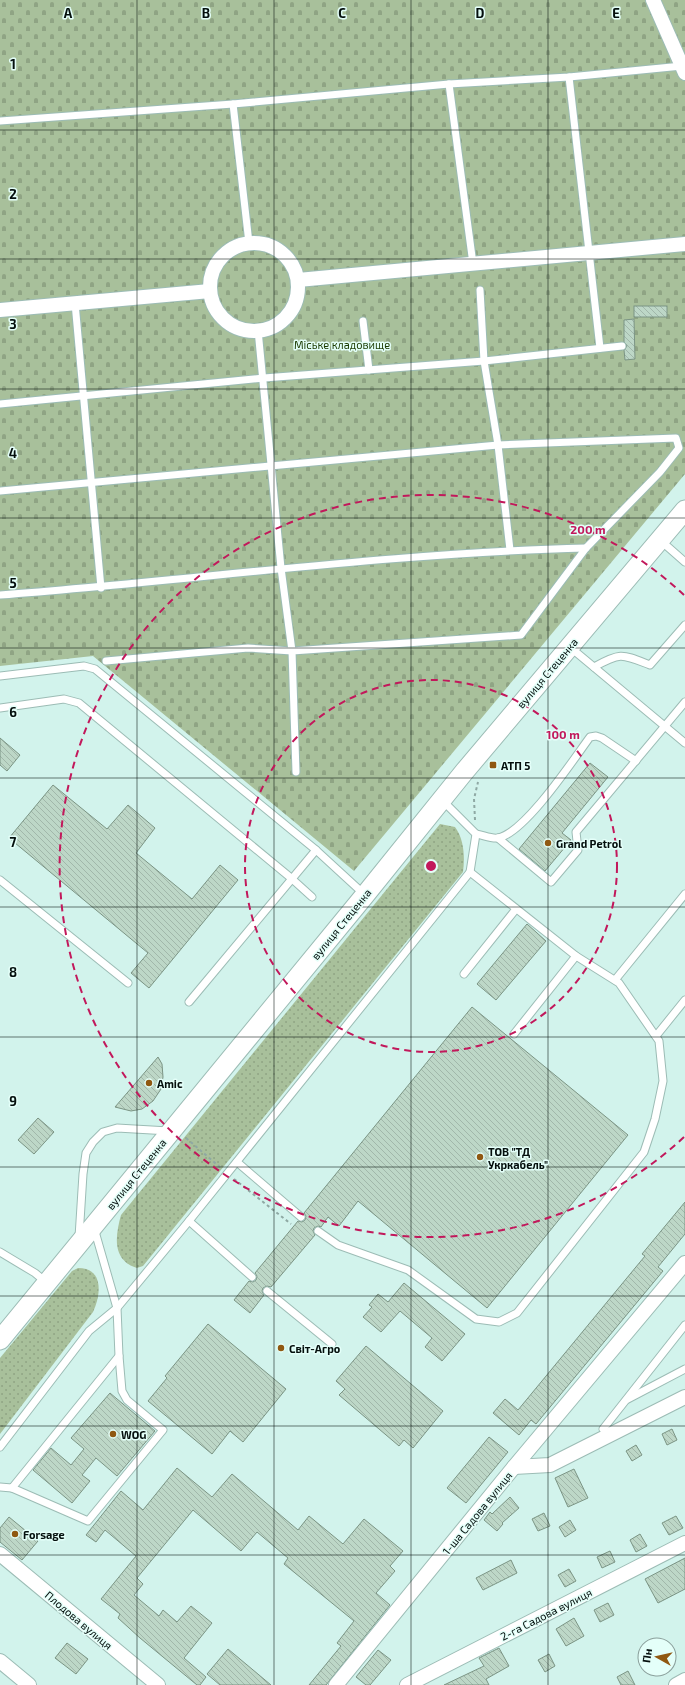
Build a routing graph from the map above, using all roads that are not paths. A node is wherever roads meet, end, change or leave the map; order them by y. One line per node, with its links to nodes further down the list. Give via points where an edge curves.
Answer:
1 (653, 0): 2 (street)
2 (684, 70): 3 (lane)
3 (569, 77): 4 (lane); 9 (lane)
4 (449, 84): 5 (lane); 10 (lane)
5 (233, 104): 6 (lane); 7 (lane)
6 (0, 120)
7 (249, 243): 11 (street, via 277,248 287,257); 13 (street, via 227,252 217,263 211,276)
8 (685, 244): 9 (street)
9 (590, 253): 10 (street); 19 (lane)
10 (473, 264): 11 (street)
11 (298, 280): 17 (street, via 298,293 287,316 277,324)
12 (480, 290): 20 (lane)
13 (210, 291): 14 (street); 17 (street, via 214,306 223,318 249,331)
14 (75, 303): 15 (street); 23 (lane)
15 (0, 310)
16 (363, 321): 21 (lane)
17 (258, 330): 22 (lane)
18 (622, 346): 19 (lane)
19 (600, 348): 20 (lane)
20 (484, 361): 21 (lane); 25 (lane)
21 (369, 370): 22 (lane)
22 (264, 378): 23 (lane); 26 (lane)
23 (84, 396): 24 (lane); 27 (lane)
24 (0, 404)
25 (498, 444): 26 (lane); 31 (lane, via 676,438 679,448 660,472); 32 (lane)
26 (272, 464): 27 (lane); 34 (lane)
27 (91, 482): 28 (lane); 35 (lane)
28 (0, 491)
29 (685, 510): 30 (main road, вулиця Стеценка)
30 (660, 540): 33 (lane); 38 (main road, вулиця Стеценка)
31 (586, 548): 32 (lane); 39 (lane, via 521,635)
32 (510, 550): 34 (lane)
33 (685, 562)
34 (281, 568): 35 (lane); 39 (lane)
35 (101, 588): 36 (lane)
36 (0, 595)
37 (685, 625): 41 (lane, via 650,665 626,655 610,658)
38 (569, 646): 41 (lane); 49 (main road, вулиця Стеценка)
39 (292, 651): 40 (lane, via 248,648); 48 (lane)
40 (106, 661)
41 (594, 667): 45 (lane)
42 (0, 676): 52 (lane, via 84,666 95,669)
43 (685, 702): 45 (lane)
44 (0, 708): 54 (lane, via 64,699 80,703)
45 (665, 727): 46 (lane); 47 (lane)
46 (685, 743)
47 (636, 762): 51 (lane, via 602,738 590,737 532,813 512,831); 51 (lane, via 576,832 578,850 551,882)
48 (296, 772)
49 (442, 800): 50 (lane); 57 (main road, вулиця Стеценка)
50 (476, 834): 51 (lane); 53 (lane)
51 (498, 838)
52 (316, 850): 54 (lane); 57 (lane)
53 (470, 872): 59 (lane); 69 (lane)
54 (291, 878): 58 (lane); 65 (lane)
55 (0, 880): 63 (lane)
56 (685, 894): 62 (lane)
57 (365, 895): 68 (main road, вулиця Стеценка)
58 (312, 897)
59 (516, 909): 60 (lane); 61 (lane)
60 (576, 956): 62 (lane); 66 (lane)
61 (464, 974)
62 (615, 980): 67 (lane)
63 (128, 983)
64 (685, 1000): 67 (lane)
65 (189, 1002)
66 (514, 1034)
67 (656, 1036): 73 (lane, via 659,1041 663,1081 656,1119 644,1152 517,1313 498,1322 476,1319 408,1270 338,1245)
68 (178, 1134): 72 (main road, вулиця Стеценка); 74 (lane, via 117,1128 103,1132 93,1142 86,1153 83,1174)
69 (237, 1162): 70 (lane); 71 (lane)
70 (301, 1217)
71 (189, 1221): 77 (lane); 80 (lane)
72 (93, 1226): 74 (main road, вулиця Стеценка); 80 (lane)
73 (318, 1231)
74 (79, 1244): 78 (main road, вулиця Стеценка)
75 (0, 1252): 78 (lane)
76 (685, 1263): 90 (street)
77 (252, 1278)
78 (47, 1283): 82 (main road, вулиця Стеценка)
79 (267, 1292): 83 (lane)
80 (117, 1308): 84 (lane); 89 (lane, via 89,1331)
81 (685, 1326): 87 (lane)
82 (0, 1340)
83 (332, 1344)
84 (119, 1356): 92 (lane); 92 (lane, via 122,1391 126,1400 163,1430 88,1521)
85 (685, 1369): 87 (lane)
86 (685, 1397): 90 (street, 1-ша Садова вулиця, via 550,1465)
87 (626, 1400): 88 (lane)
88 (603, 1429)
89 (0, 1447)
90 (514, 1467): 99 (street, 1-ша Садова вулиця)
91 (0, 1488): 92 (lane)
92 (12, 1488)
93 (685, 1543): 100 (street, 2-га Садова вулиця)
94 (0, 1554): 98 (street, Плодова вулиця)
95 (0, 1661): 97 (street)
96 (685, 1680): 101 (street)
97 (29, 1685)
98 (158, 1685)
99 (336, 1685)
100 (408, 1685)
101 (676, 1685)

